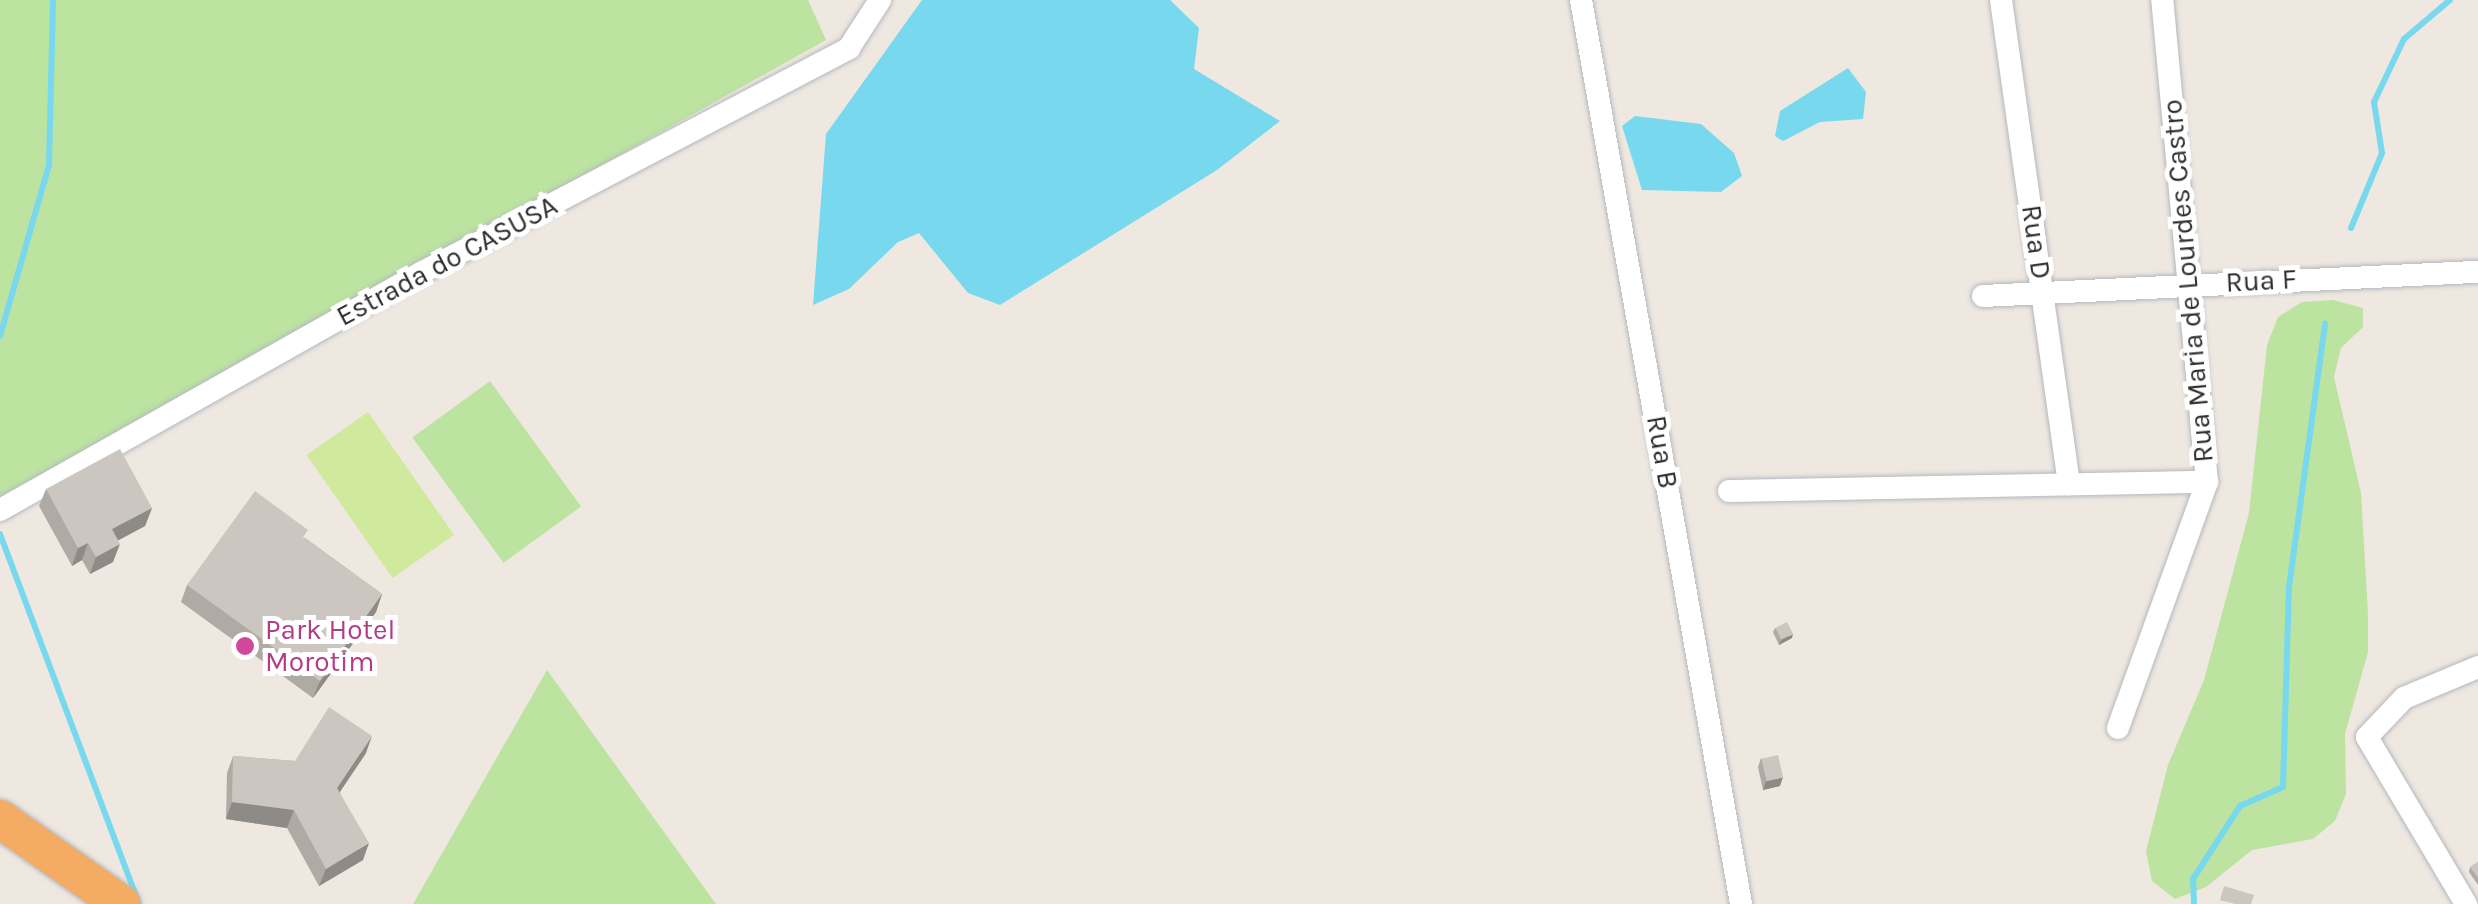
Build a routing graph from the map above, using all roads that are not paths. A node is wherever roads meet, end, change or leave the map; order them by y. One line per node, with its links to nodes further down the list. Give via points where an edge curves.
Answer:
1 (880, 0): 12 (street, Estrada do CASUSA, via 848,48 421,273)
2 (1581, 0): 17 (street, Rua B)
3 (2001, 0): 7 (street, Rua D)
4 (2162, 0): 6 (street, Rua Maria de Lourdes Castro)
5 (2478, 272): 6 (street, Rua F)
6 (2190, 284): 7 (street, Rua F); 9 (street, Rua Maria de Lourdes Castro)
7 (2044, 293): 8 (street, Rua F); 10 (street, Rua D)
8 (1984, 296)
9 (2206, 482): 10 (street); 14 (street, Rua Maria de Lourdes Castro)
10 (2069, 484): 11 (street)
11 (1729, 492)
12 (0, 510)
13 (2478, 667): 18 (street, via 2404,698 2367,737)
14 (2118, 728)
15 (0, 819): 16 (highway)
16 (121, 904)
17 (1741, 904)
18 (2466, 904)

